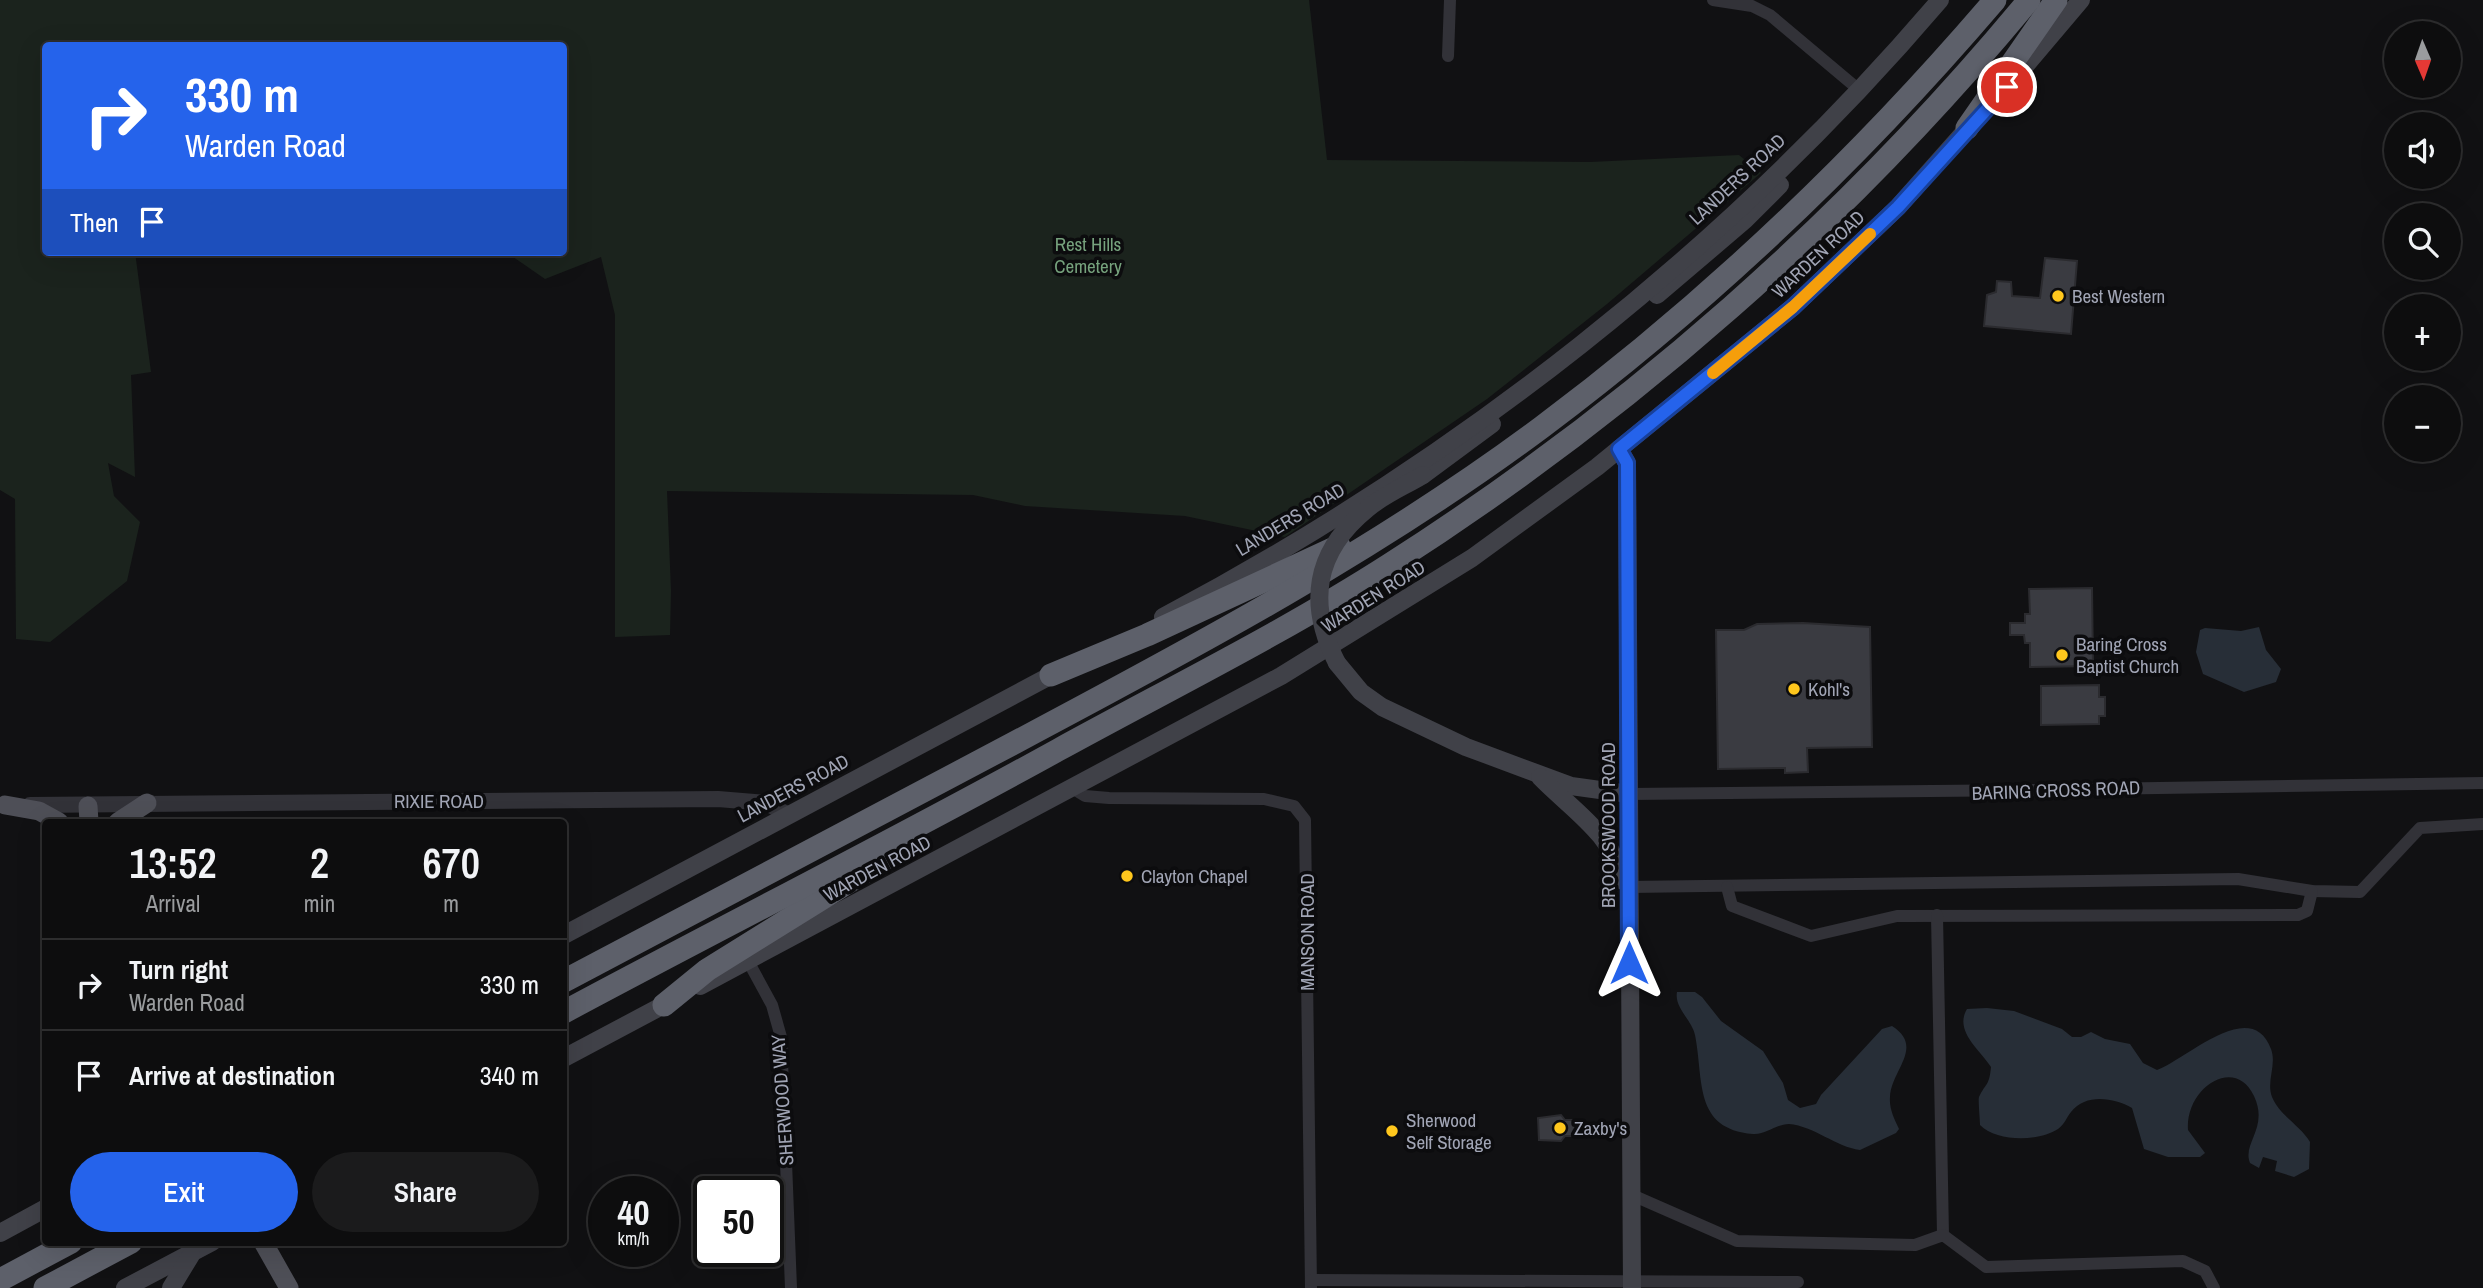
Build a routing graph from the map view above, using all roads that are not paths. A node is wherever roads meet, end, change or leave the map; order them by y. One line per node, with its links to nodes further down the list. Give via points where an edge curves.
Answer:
1 (1450, 0): 9 (street)
2 (1713, 0): 8 (street)
3 (1940, 0): 10 (main road, LANDERS ROAD)
4 (1995, 0): 14 (highway, via 1889,119 1726,277 1541,428)
5 (2029, 0): 17 (highway, via 1863,184 1739,301 1565,442 1386,567 1297,621)
6 (2056, 0): 11 (highway)
7 (2081, 0): 11 (main road, WARDEN ROAD)
8 (1753, 3): 10 (street)
9 (1448, 56)
10 (1858, 89): 12 (main road, LANDERS ROAD)
11 (1967, 128): 13 (main road, WARDEN ROAD, via 1898,207 1793,307)
12 (1816, 134): 15 (main road, LANDERS ROAD, via 1656,282 1497,407 1298,540); 16 (main road, bridge, via 1788,176 1745,220 1677,279 1423,475 1369,507 1344,529 1325,561 1319,593 1323,635 1337,663 1361,692 1382,707 1466,747)
13 (1619, 449): 19 (main road, WARDEN ROAD, via 1399,607 1271,682); 20 (main road, BROOKSWOOD ROAD, via 1627,463)
14 (1401, 524): 15 (highway, via 1364,533 1302,565); 35 (highway, via 1203,642)
15 (1051, 675): 24 (main road, LANDERS ROAD)
16 (1537, 774): 20 (main road, via 1571,786); 31 (main road, via 1604,836 1619,863)
17 (1006, 781): 36 (highway, via 707,970); 37 (highway)
18 (2483, 783): 20 (street, BARING CROSS ROAD, via 1993,793)
19 (1072, 788): 34 (main road, WARDEN ROAD); 50 (street, MANSON ROAD, via 1085,796 1110,798 1286,802 1305,820)
20 (1629, 794): 28 (main road, BROOKSWOOD ROAD)
21 (146, 803): 23 (street, RIXIE ROAD); 24 (street, RIXIE ROAD, via 718,799 766,803); 26 (main road)
22 (3, 805): 23 (street, RIXIE ROAD); 25 (main road, via 38,811)
23 (88, 814)
24 (787, 814): 33 (main road, LANDERS ROAD)
25 (53, 819)
26 (122, 819)
27 (2483, 824): 30 (street, via 2420,828 2360,892)
28 (1629, 887): 29 (street); 31 (main road, BROOKSWOOD ROAD)
29 (1727, 887): 30 (street, via 2238,879); 32 (street, via 1732,906 1811,936 1897,916)
30 (2312, 891): 32 (street, via 2307,911 2298,915)
31 (1629, 912): 39 (main road, BROOKSWOOD ROAD)
32 (1937, 915): 42 (street)
33 (567, 933)
34 (748, 961): 36 (main road, WARDEN ROAD); 56 (street, SHERWOOD WAY, via 772,1005 780,1037)
35 (567, 979)
36 (664, 1005): 38 (main road, WARDEN ROAD)
37 (567, 1010)
38 (567, 1056)
39 (1632, 1195): 42 (street, via 1737,1241 1915,1245); 51 (main road, BROOKSWOOD ROAD)
40 (42, 1210): 41 (main road)
41 (0, 1233)
42 (1943, 1235): 57 (street, via 1986,1267 2183,1261 2205,1271)
43 (64, 1246): 48 (highway)
44 (124, 1246): 52 (highway)
45 (204, 1246): 47 (main road)
46 (265, 1246): 55 (main road)
47 (193, 1252): 53 (main road); 54 (main road)
48 (0, 1280)
49 (1798, 1282): 51 (street)
50 (1311, 1284): 51 (street)
51 (1632, 1284)
52 (45, 1288)
53 (125, 1288)
54 (171, 1288)
55 (289, 1288)
56 (791, 1288)
57 (2214, 1288)

